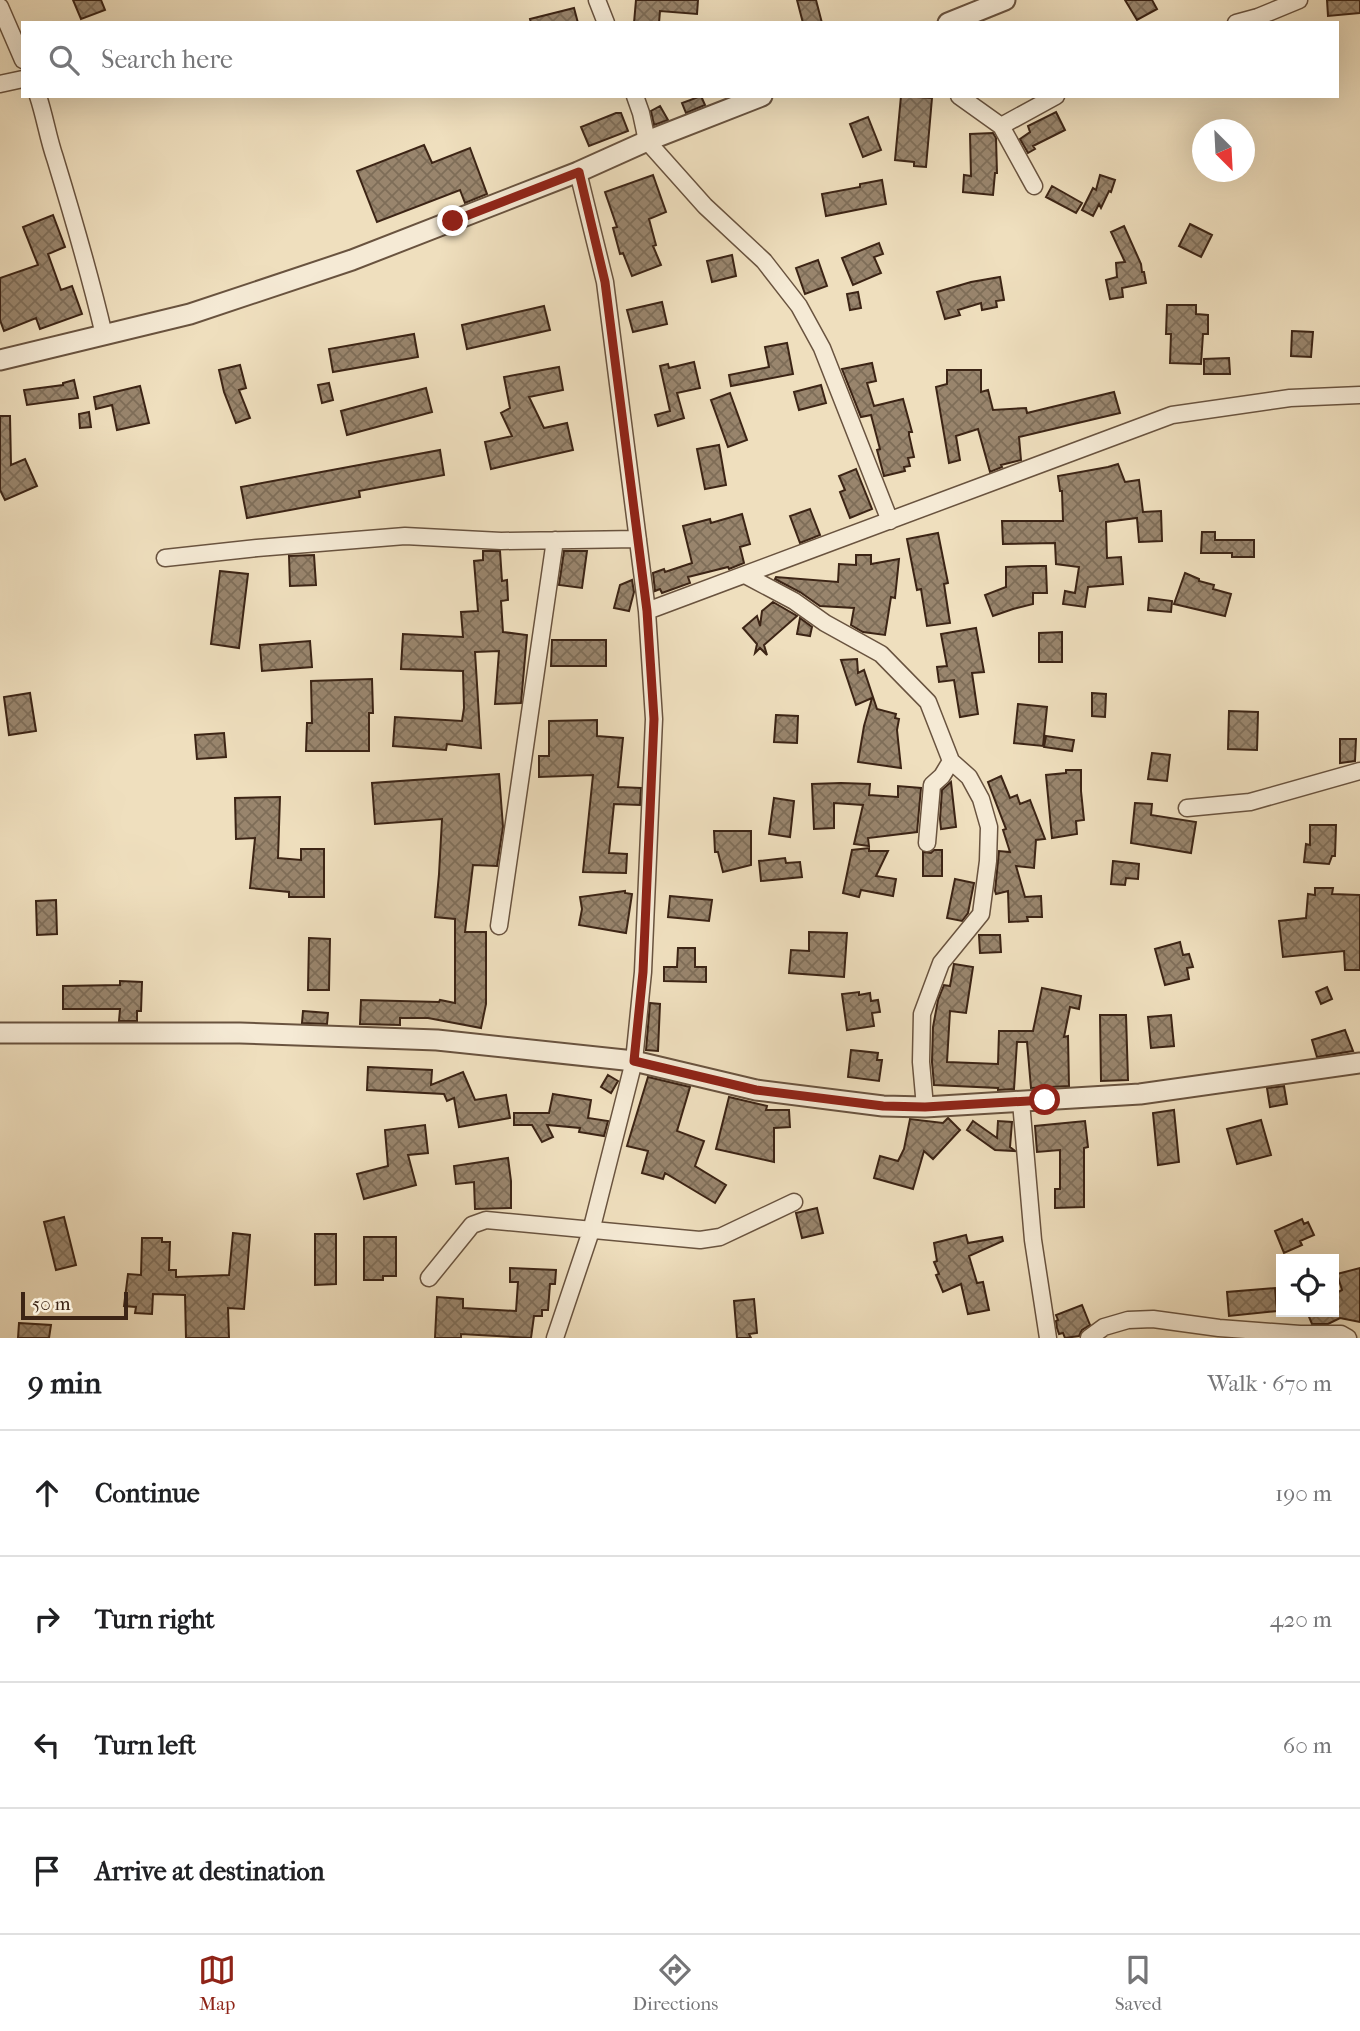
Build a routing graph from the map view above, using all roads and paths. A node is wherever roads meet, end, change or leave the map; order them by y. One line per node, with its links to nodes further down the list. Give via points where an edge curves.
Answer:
1 (597, 0): 5 (street)
2 (1005, 0): 6 (street)
3 (1299, 0): 7 (street)
4 (0, 7): 8 (street)
5 (605, 21)
6 (953, 21)
7 (1243, 21)
8 (21, 55)
9 (21, 79): 10 (street)
10 (0, 84)
11 (38, 98): 20 (street)
12 (636, 98): 17 (street)
13 (757, 98): 17 (street)
14 (961, 98): 16 (street)
15 (1052, 98): 16 (street)
16 (1001, 126): 19 (street)
17 (647, 141): 18 (street); 23 (street, via 705,206 764,261 799,306 822,348)
18 (579, 172): 20 (street, via 352,260 190,314); 24 (street, via 605,282)
19 (1034, 186)
20 (104, 335): 21 (street)
21 (0, 360)
22 (1360, 395): 23 (street, via 1290,398 1172,415)
23 (890, 521): 27 (street)
24 (638, 539): 25 (street); 28 (street)
25 (555, 540): 26 (street, via 405,536); 33 (street)
26 (165, 558)
27 (744, 575): 28 (street); 29 (street, via 881,654 928,702)
28 (647, 611): 35 (street, via 654,719 643,972)
29 (951, 761): 32 (street, via 932,785); 38 (street, via 969,777 981,799 989,827 988,861 981,914 941,963 922,1014)
30 (1360, 771): 31 (street, via 1250,802)
31 (1186, 808)
32 (928, 843)
33 (499, 926)
34 (0, 1033): 35 (street, via 240,1033 437,1040)
35 (634, 1061): 38 (street, via 756,1090); 40 (street)
36 (1360, 1063): 37 (street, via 1140,1094)
37 (1021, 1102): 38 (street); 43 (street, via 1033,1240)
38 (925, 1107)
39 (794, 1202): 40 (street, via 720,1237 700,1240)
40 (591, 1231): 41 (street, via 479,1222); 42 (street)
41 (429, 1278)
42 (555, 1338)
43 (1048, 1338)
44 (1089, 1338): 45 (street, via 1104,1327 1153,1319)
45 (1349, 1338)

